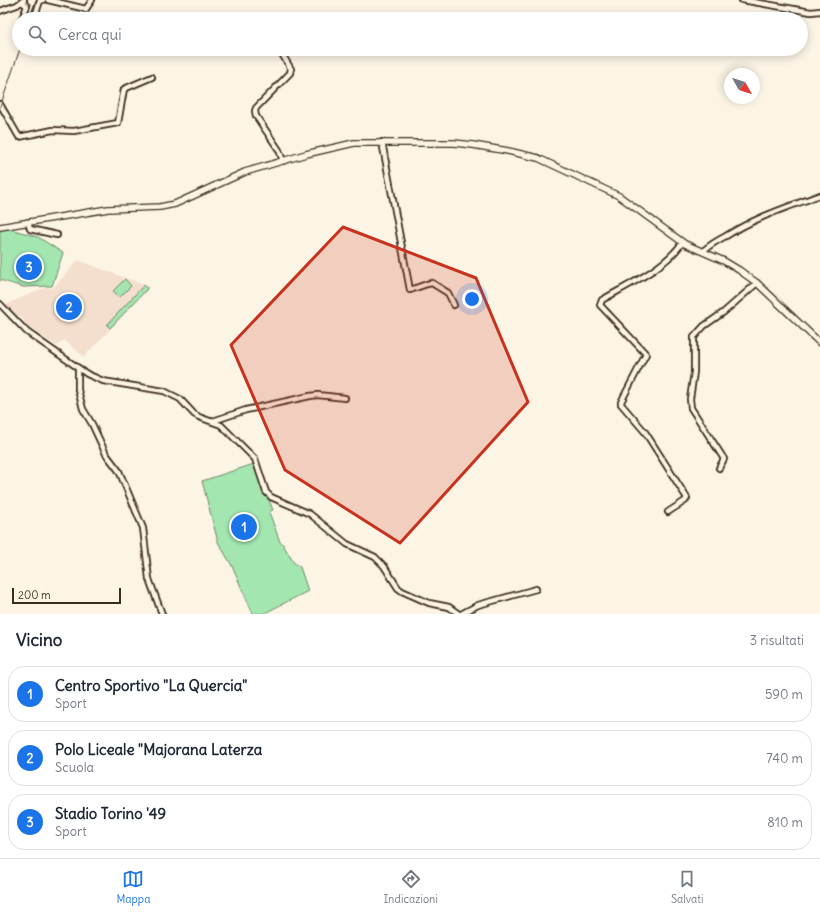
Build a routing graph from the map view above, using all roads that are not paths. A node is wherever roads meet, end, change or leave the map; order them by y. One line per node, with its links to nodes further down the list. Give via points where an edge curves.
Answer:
1 (43, 0): 9 (street, via 40,1)
2 (48, 0): 3 (street, via 86,9)
3 (92, 0)
4 (742, 0): 7 (street, via 811,12)
5 (22, 1): 6 (street); 8 (street, via 27,6)
6 (0, 11)
7 (820, 11)
8 (25, 12)
9 (36, 12)
10 (283, 56): 14 (street, via 291,69 290,73 255,111)
11 (152, 77): 12 (street, via 124,88 118,123 106,126 74,131 53,130 18,137)
12 (0, 104)
13 (382, 142): 14 (main road, via 354,143); 19 (main road, via 454,143 538,158 619,196); 23 (street, via 410,290 432,283 448,293)
14 (283, 161): 16 (main road, via 245,172 175,204 108,210)
15 (820, 195): 20 (street, via 763,216 735,230)
16 (28, 222): 17 (main road); 18 (street, via 30,228)
17 (0, 227)
18 (57, 235)
19 (682, 243): 20 (main road); 29 (street, via 669,257 602,300 600,305 646,354 621,404 645,432 687,498)
20 (704, 251): 21 (main road)
21 (757, 283): 24 (main road); 28 (street, via 724,312 699,329 693,341 691,408 724,459)
22 (0, 304): 25 (street, via 27,332)
23 (454, 305)
24 (820, 343)
25 (78, 368): 27 (street, via 103,381 164,391 180,399 196,416); 31 (street, via 78,390 83,409 106,454 119,471 143,528 149,579)
26 (346, 398): 27 (street, via 310,396 246,410)
27 (212, 421): 32 (street, via 224,427 255,459 266,492 271,497 310,514 347,544 376,557 402,591 429,603 447,606)
28 (719, 468)
29 (668, 512)
30 (536, 589): 32 (street, via 478,605)
31 (162, 614)
32 (460, 614)

